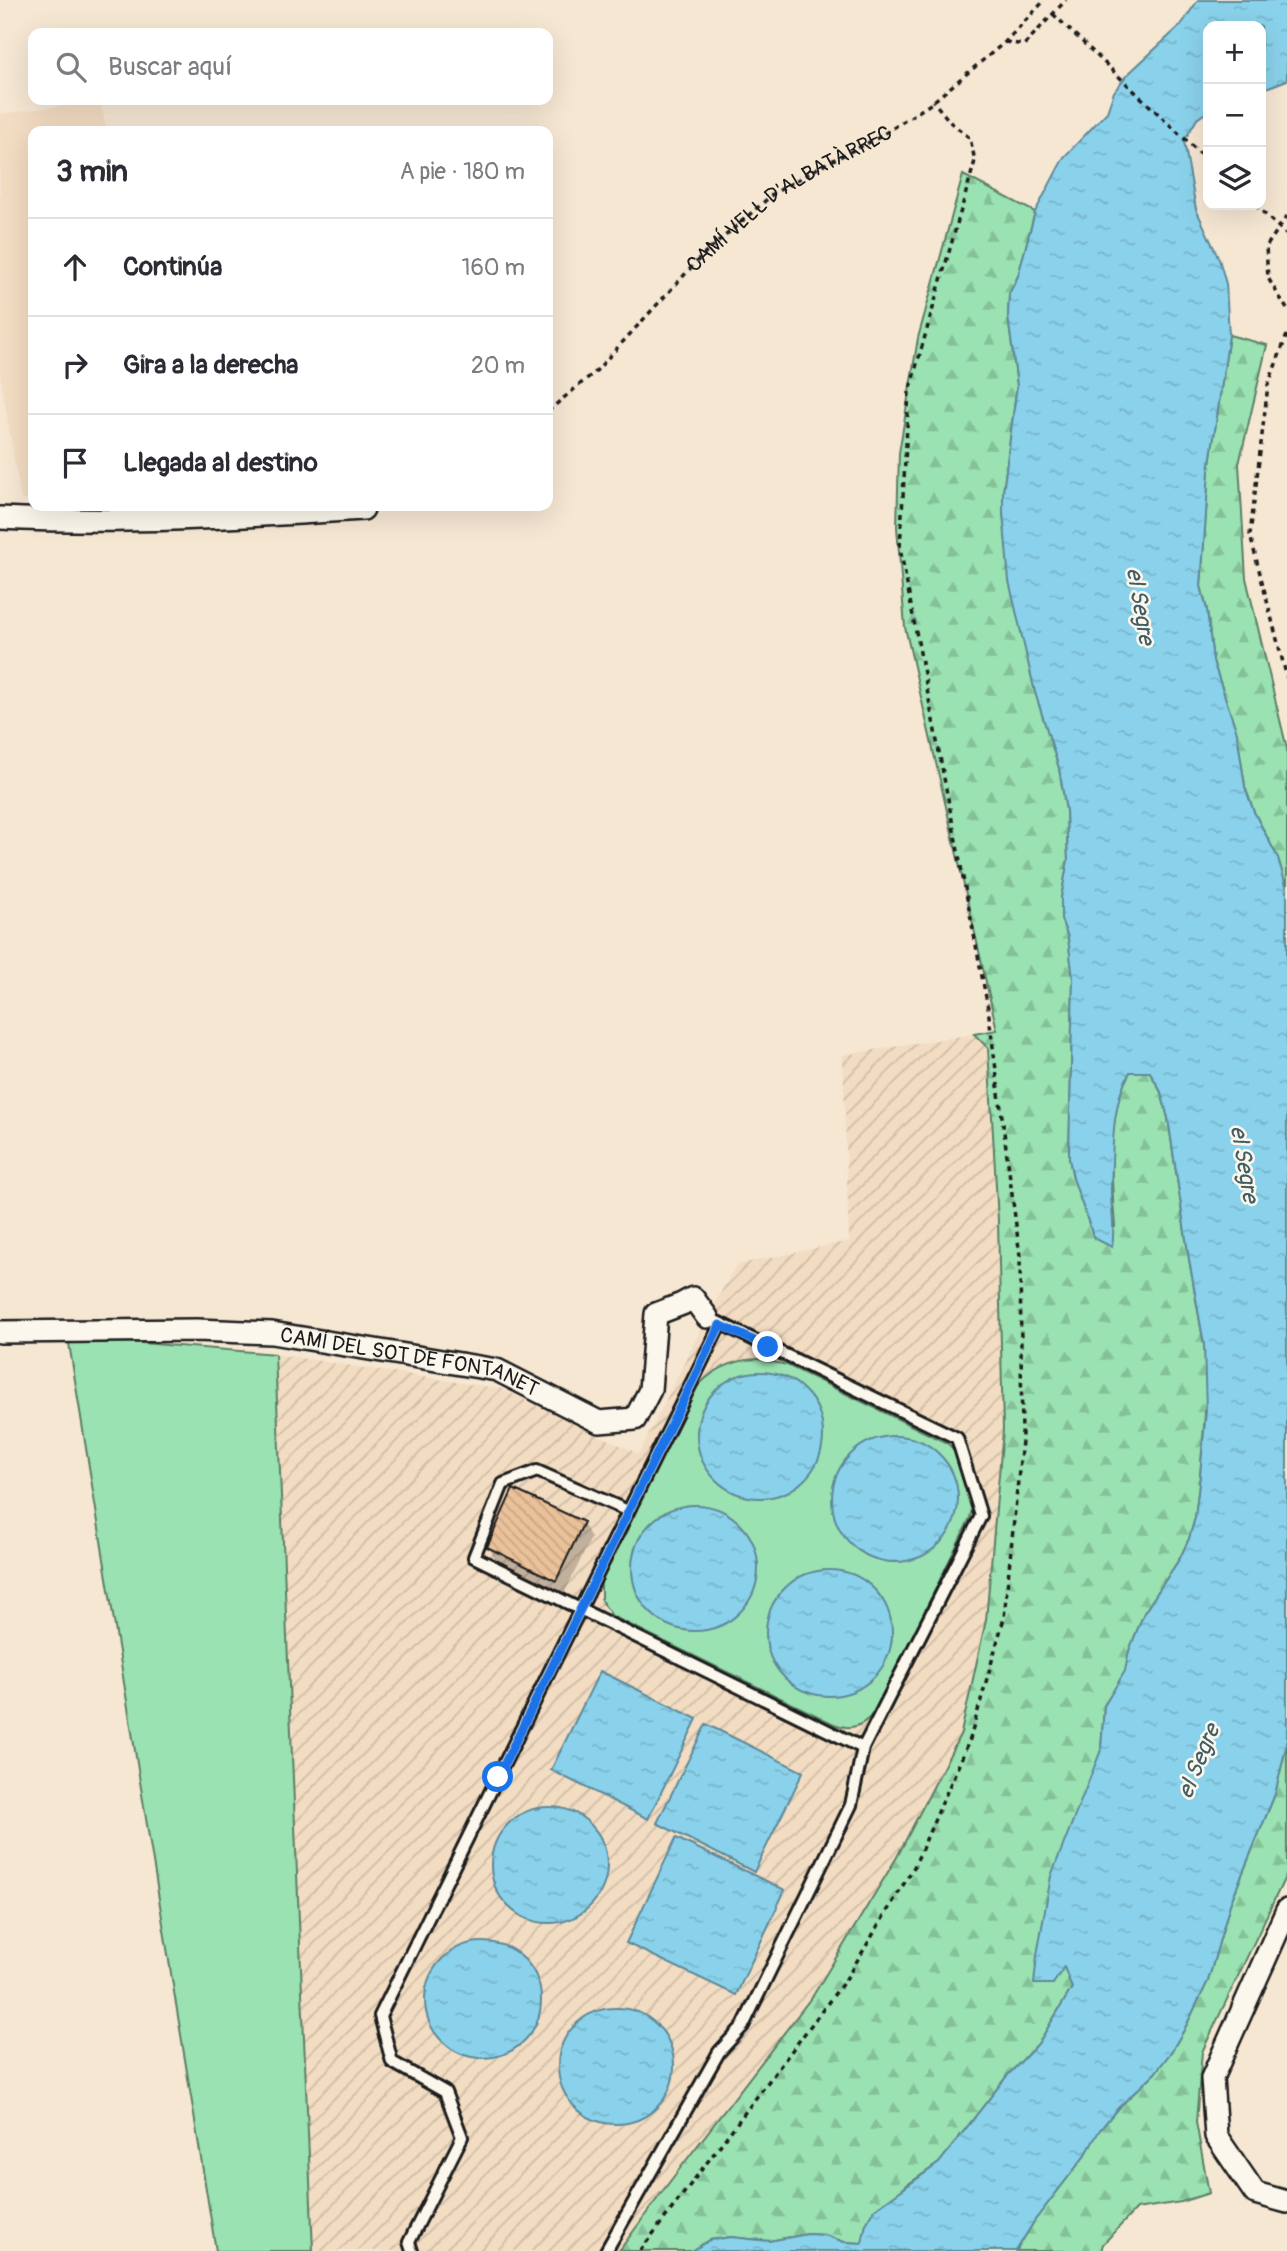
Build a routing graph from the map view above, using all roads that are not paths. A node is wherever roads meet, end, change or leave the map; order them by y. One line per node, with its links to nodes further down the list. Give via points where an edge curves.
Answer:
1 (329, 511): 2 (street, via 191,519)
2 (0, 519)
3 (714, 1321): 4 (street, CAMÍ DEL SOT DE FONTANET, via 693,1298 656,1314 650,1390 635,1419 599,1422 497,1370 272,1333); 5 (lane); 7 (lane, via 957,1438 981,1516)
4 (0, 1332)
5 (628, 1511): 6 (lane); 6 (lane, via 537,1471 503,1484 474,1557)
6 (580, 1609): 7 (lane); 10 (lane, via 380,2016 391,2062 445,2092 462,2137 409,2242)
7 (863, 1748): 11 (lane, via 851,1805 743,2026 719,2052)
8 (1287, 1910): 9 (street, via 1212,2078 1216,2136 1255,2193)
9 (1287, 2203)
10 (412, 2251)
11 (606, 2251)

